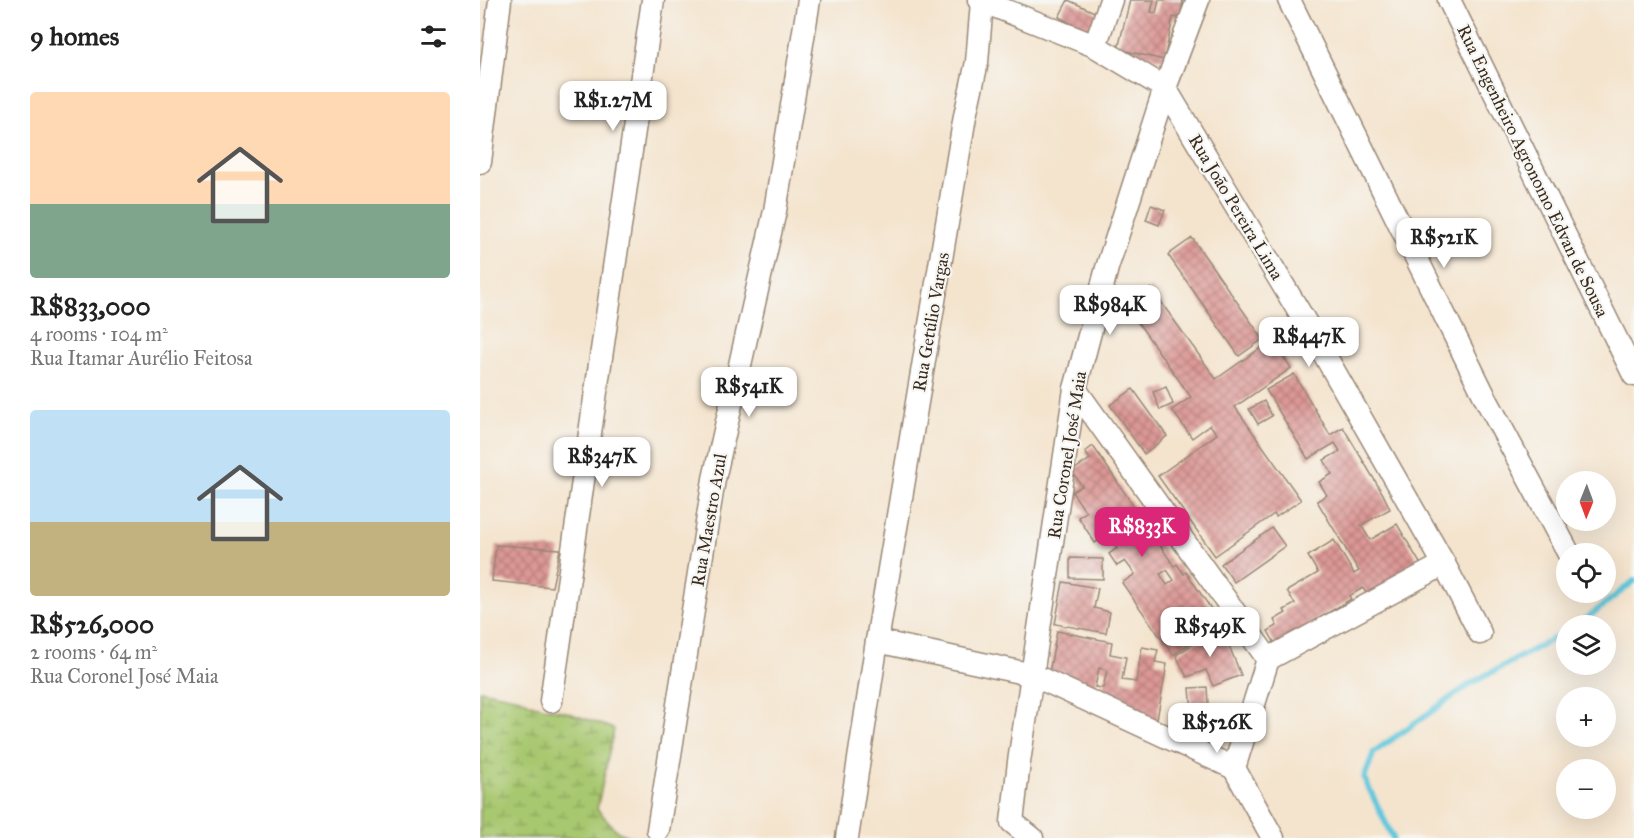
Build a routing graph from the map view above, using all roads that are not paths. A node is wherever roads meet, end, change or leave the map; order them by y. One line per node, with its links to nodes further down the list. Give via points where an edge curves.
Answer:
1 (501, 0): 11 (street)
2 (653, 0): 20 (street)
3 (809, 0): 22 (street, Rua Maestro Azul, via 775,211 714,478)
4 (1111, 0): 9 (street)
5 (1198, 0): 10 (street, Rua Coronel José Maia)
6 (1289, 0): 14 (street, via 1487,401)
7 (1449, 0): 12 (street, Rua Engenheiro Agronomo Edvan de Sousa)
8 (980, 1): 9 (street, Rua João Pereira Lima); 17 (street, Rua Getúlio Vargas, via 977,62)
9 (1095, 46): 10 (street, Rua João Pereira Lima)
10 (1165, 88): 13 (street, Rua Coronel José Maia, via 1107,268); 15 (street, Rua João Pereira Lima)
11 (480, 162)
12 (1634, 375)
13 (1075, 389): 18 (street); 19 (street, Rua Coronel José Maia)
14 (1563, 543)
15 (1444, 564): 16 (street, Rua João Pereira Lima); 18 (street)
16 (1480, 633)
17 (877, 641): 19 (street); 24 (street, Rua Getúlio Vargas)
18 (1268, 659): 21 (street)
19 (1033, 675): 21 (street); 23 (street, Rua Coronel José Maia, via 1018,762)
20 (551, 701)
21 (1234, 768): 26 (street)
22 (658, 830)
23 (1012, 830): 25 (street, Rua Coronel José Maia)
24 (847, 838)
25 (1032, 838)
26 (1273, 838)

